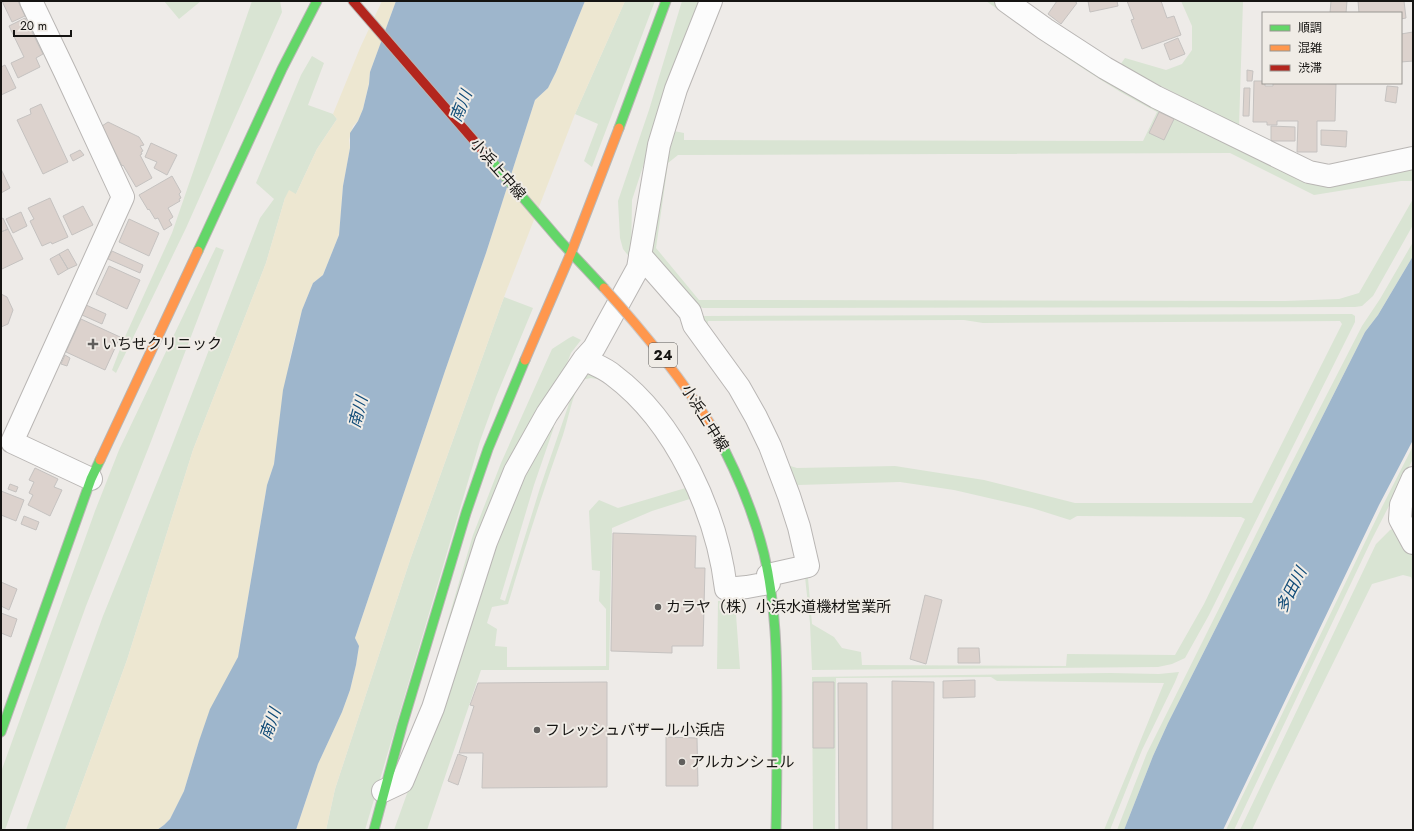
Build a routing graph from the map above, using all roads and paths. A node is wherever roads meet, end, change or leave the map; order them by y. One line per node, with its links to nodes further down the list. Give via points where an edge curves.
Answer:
1 (31, 1): 11 (street, via 122,197)
2 (317, 1): 13 (street, via 282,69)
3 (353, 1): 8 (street, 小浜上中線 / 24)
4 (666, 1): 8 (street)
5 (711, 1): 9 (street, via 676,89 659,145)
6 (1006, 1): 7 (street, via 1105,68 1156,97 1309,172 1329,176)
7 (1413, 158)
8 (571, 253): 15 (street, 小浜上中線 / 24, bridge, via 670,364 713,428 744,491); 17 (street, via 487,451 407,707)
9 (640, 255): 10 (street, via 638,268 594,348); 15 (street, via 690,312 694,325 739,387 770,446 791,502 808,566)
10 (584, 358): 15 (street, via 613,374 638,398 658,419 685,462 709,514 723,563 726,588 748,587); 17 (street, via 547,414 515,471 486,542 427,721 402,782)
11 (6, 448): 13 (street)
12 (1413, 478): 14 (street, via 1401,505 1400,518)
13 (91, 479): 16 (street)
14 (1413, 543)
15 (769, 579): 19 (street, 小浜上中線 / 24, via 776,644)
16 (1, 732)
17 (384, 791): 18 (street)
18 (374, 830)
19 (776, 830)

